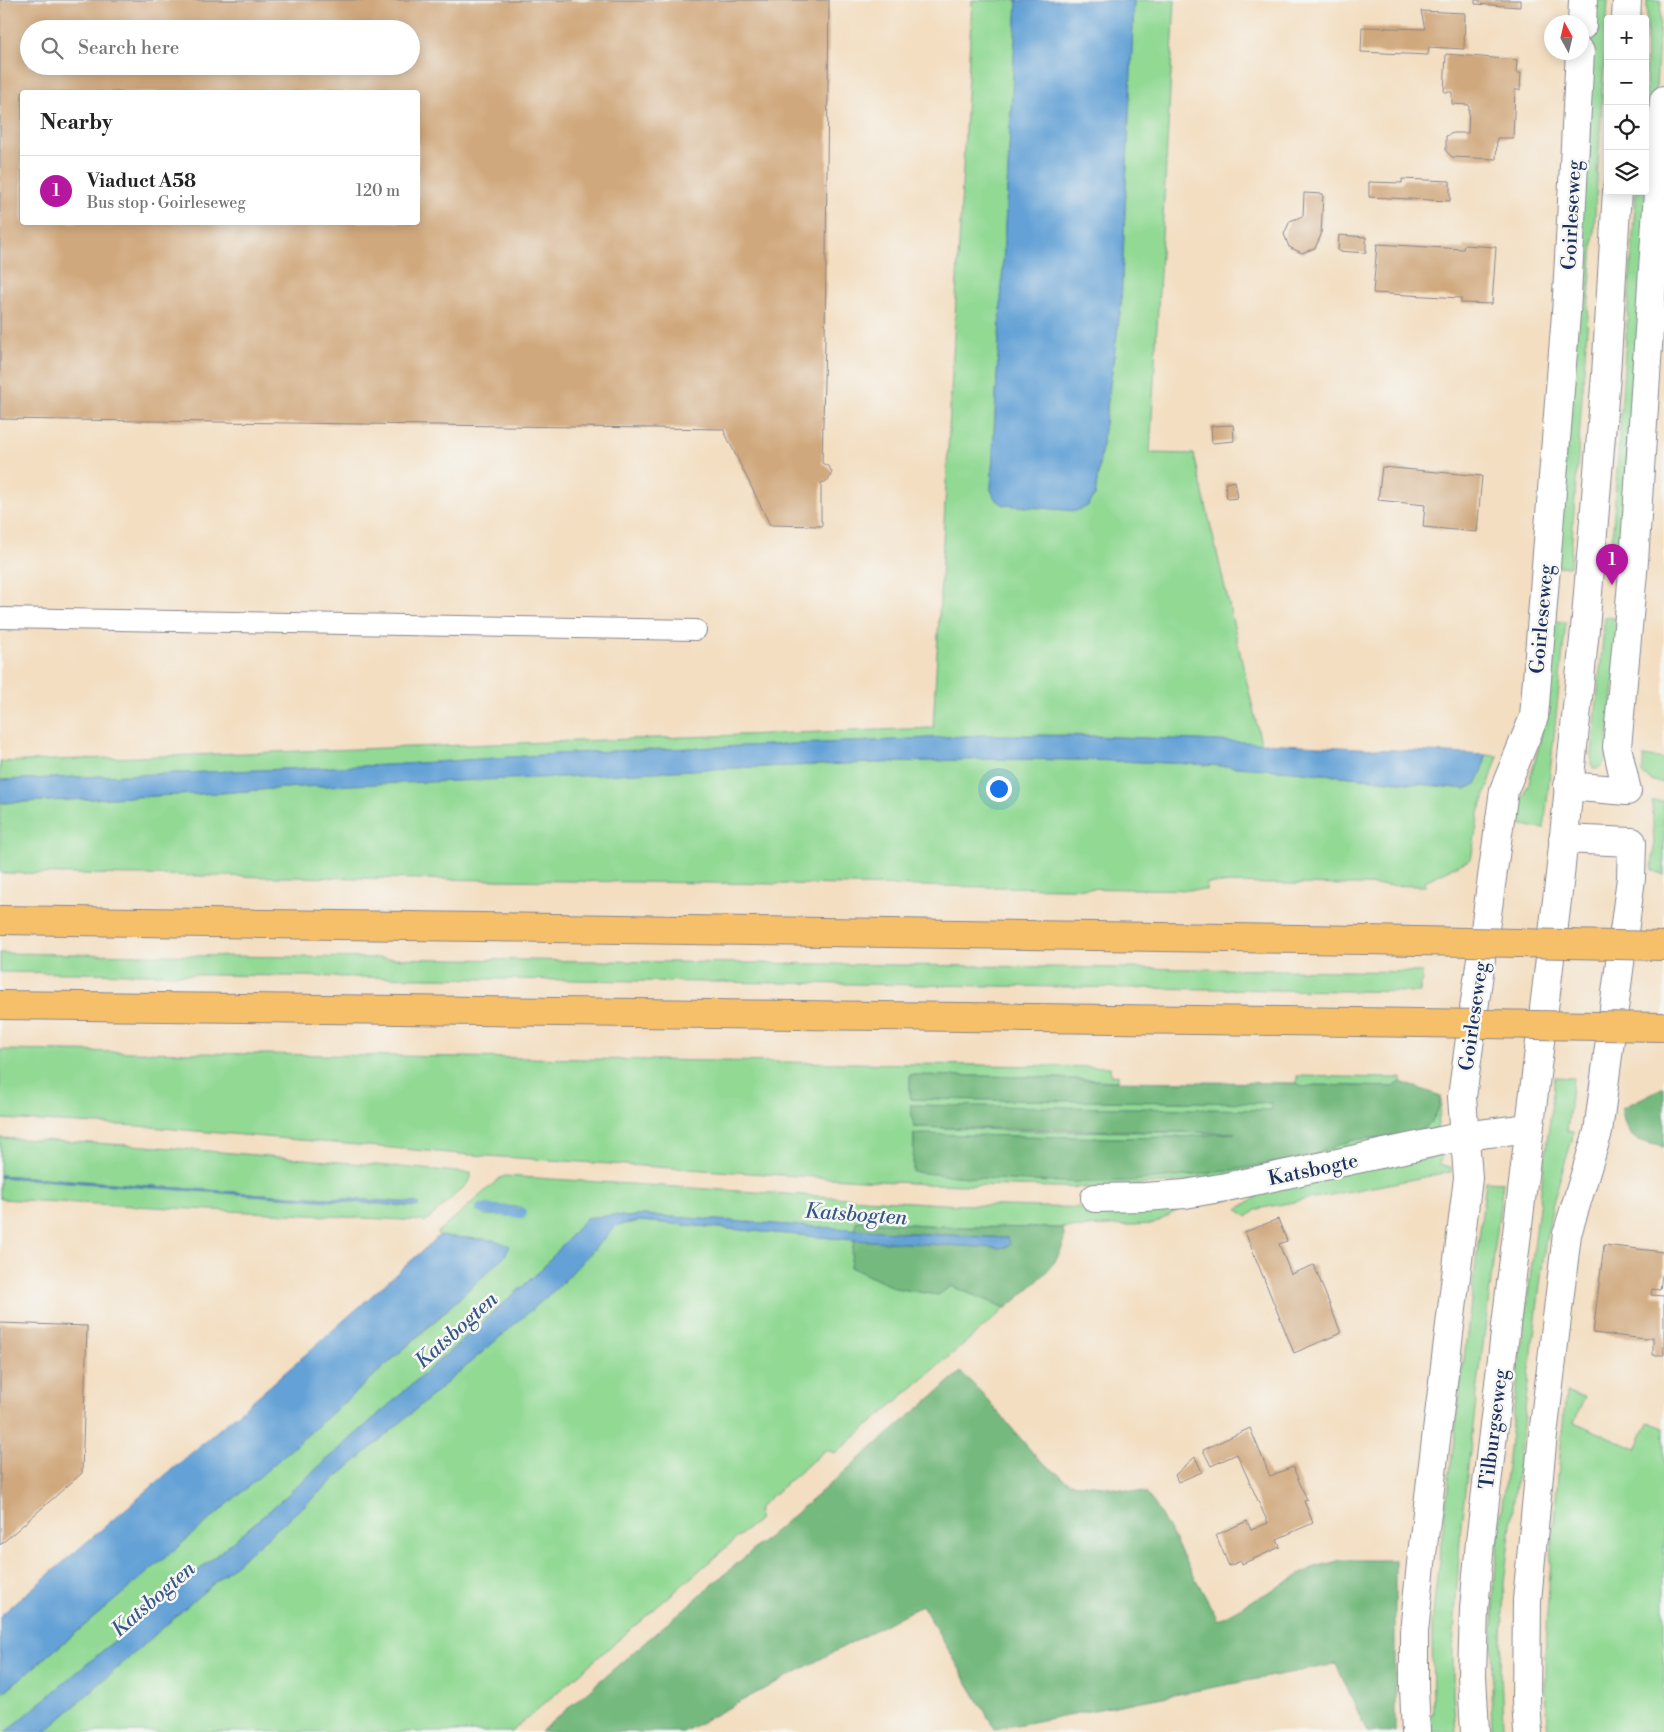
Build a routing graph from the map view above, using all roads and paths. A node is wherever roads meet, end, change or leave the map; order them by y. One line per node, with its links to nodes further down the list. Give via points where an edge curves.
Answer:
1 (1583, 0): 3 (street)
2 (1627, 0): 4 (street)
3 (1582, 15)
4 (1626, 15)
5 (1580, 60): 17 (street, Goirleseweg, via 1566,314 1534,717 1504,790 1462,1098)
6 (1664, 100): 10 (street, via 1634,561 1617,748 1627,791)
7 (1616, 195): 10 (street, via 1605,385 1585,629)
8 (0, 618): 9 (lane)
9 (696, 630)
10 (1568, 786): 11 (street)
11 (1563, 839): 16 (street); 21 (street, via 1632,842 1631,878 1598,1132 1567,1234 1527,1600)
12 (0, 920): 13 (highway, bridge)
13 (1664, 946)
14 (0, 1005): 15 (highway, bridge)
15 (1664, 1027)
16 (1529, 1128): 17 (street, Katsbogte); 20 (street, Tilburgseweg, via 1480,1542 1472,1666)
17 (1464, 1136): 18 (street, Katsbogte, via 1184,1194); 19 (street, Goirleseweg, via 1468,1178 1416,1613)
18 (1095, 1198)
19 (1416, 1732)
20 (1475, 1732)
21 (1528, 1732)

